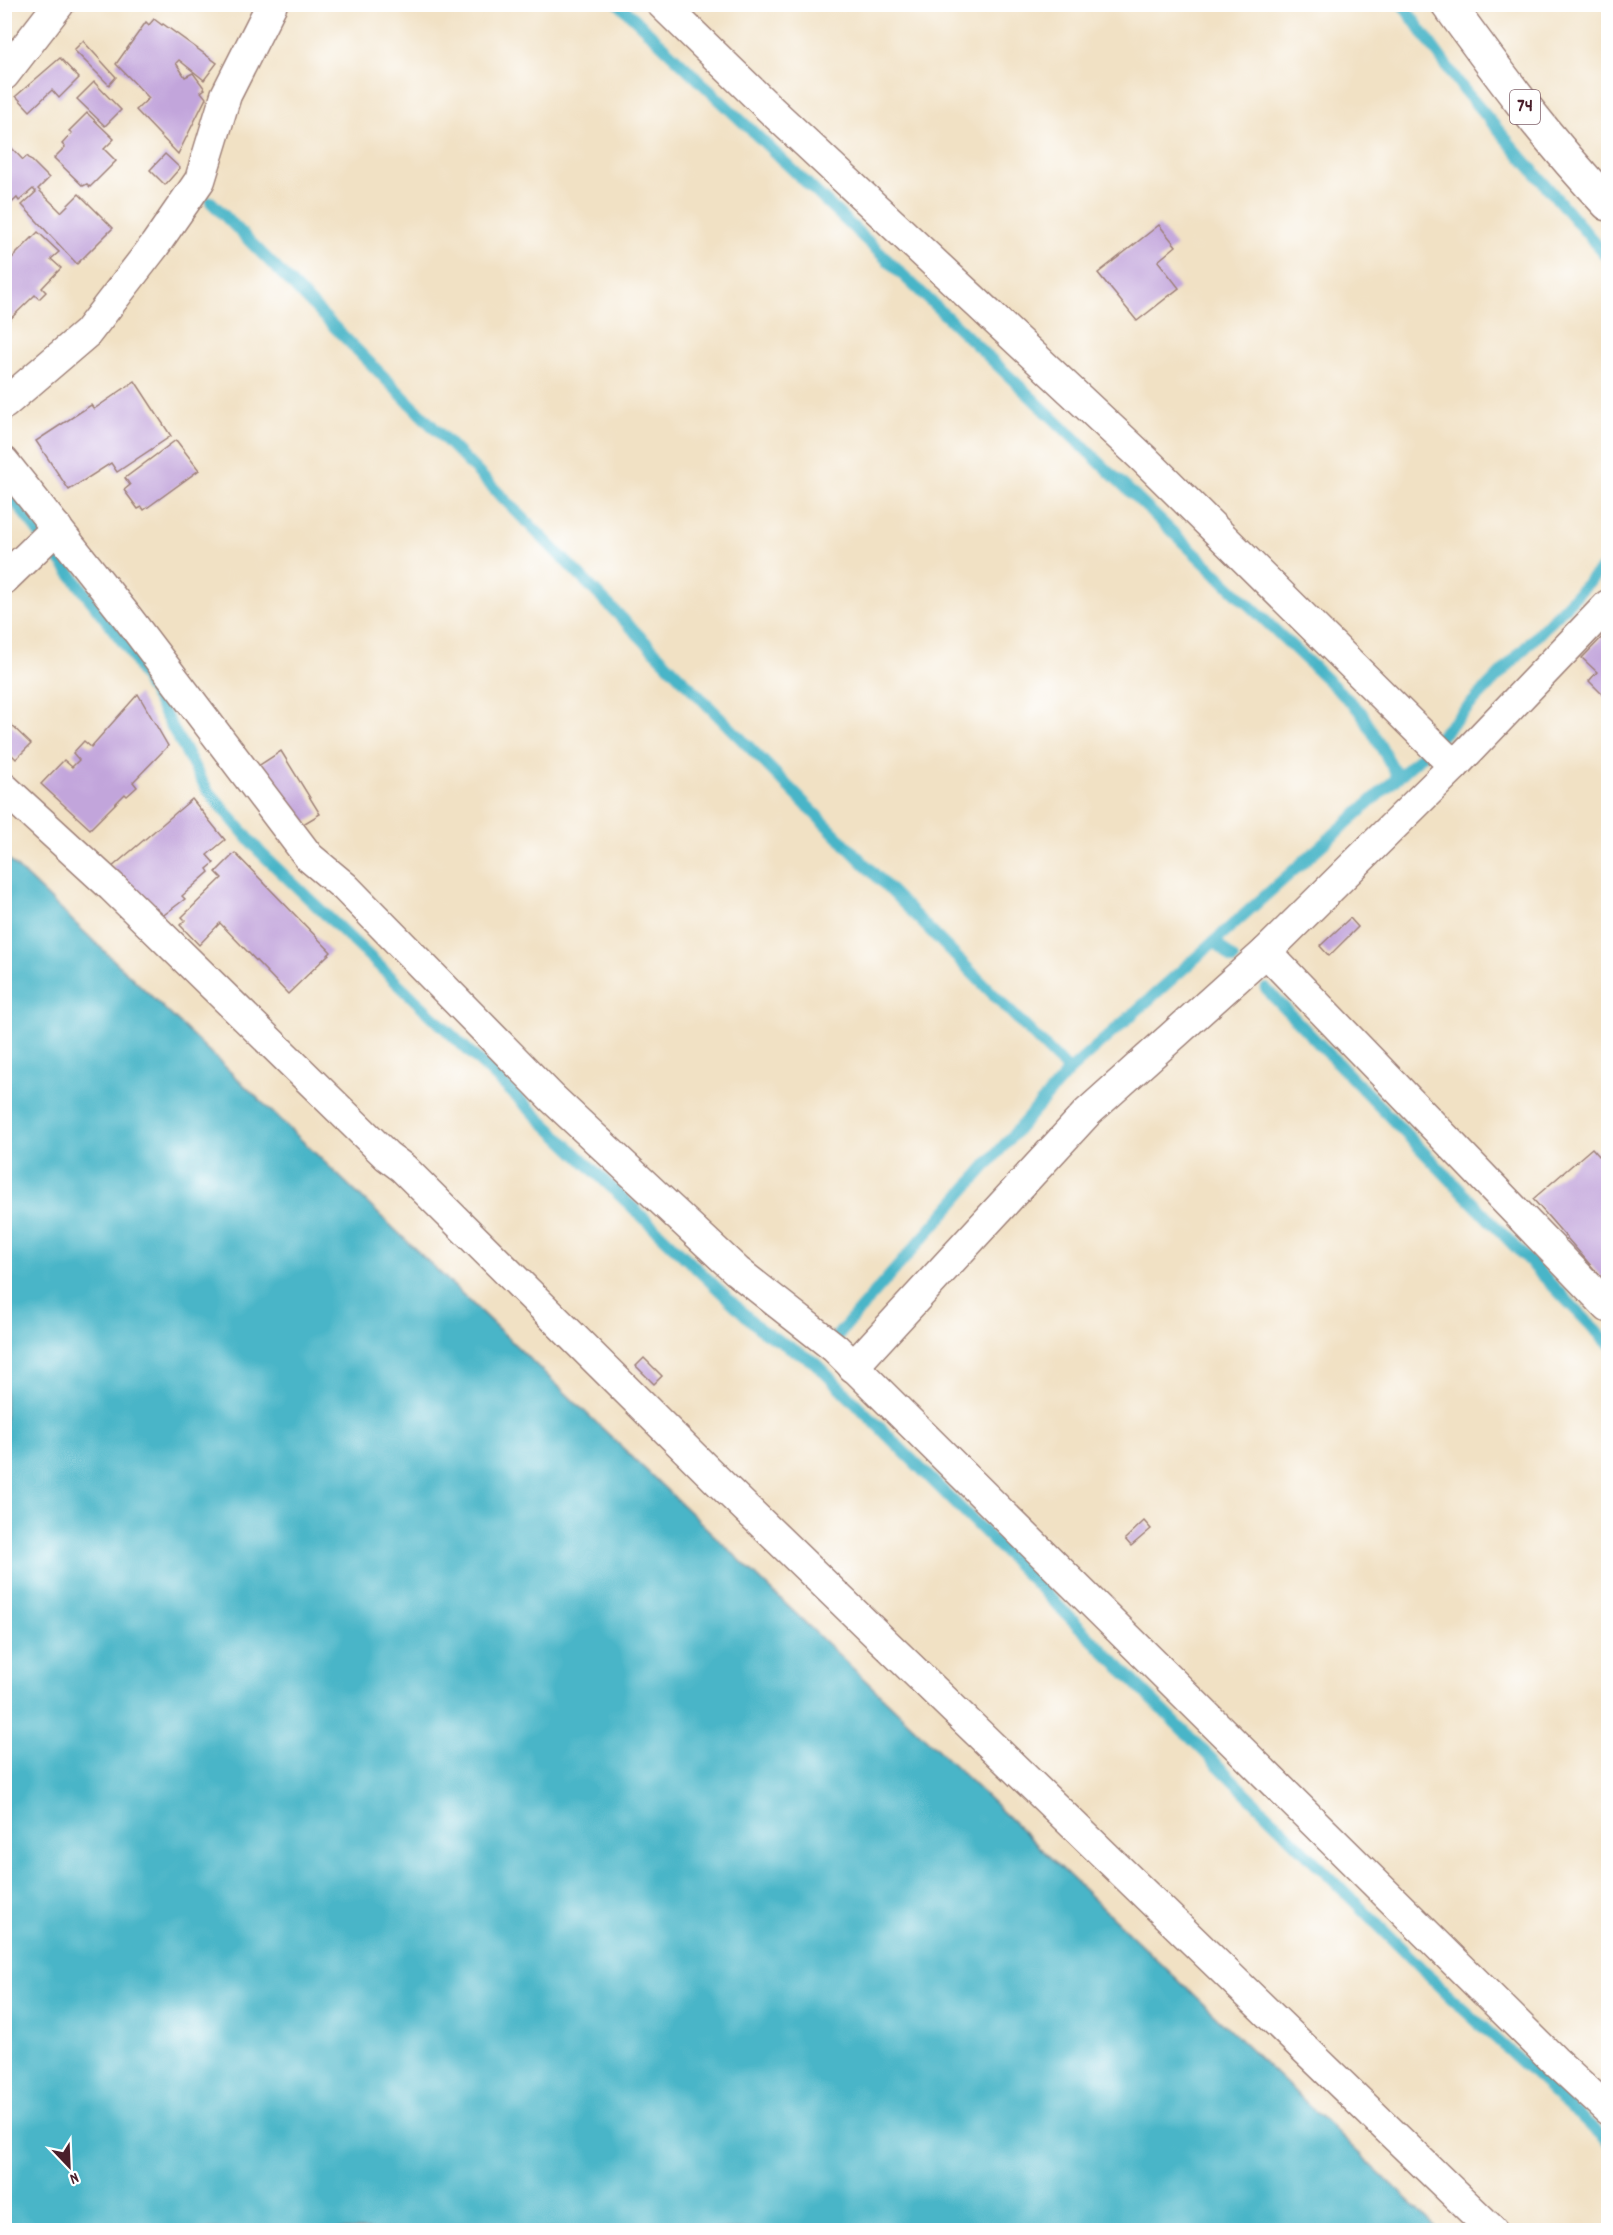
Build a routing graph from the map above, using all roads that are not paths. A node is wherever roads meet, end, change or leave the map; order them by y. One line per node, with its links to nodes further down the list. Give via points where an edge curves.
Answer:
1 (58, 4): 5 (street)
2 (272, 4): 7 (street, via 226,95 200,180 87,333)
3 (662, 4): 12 (street, via 1145,460)
4 (1448, 4): 6 (main road, 74, via 1507,86)
5 (4, 75)
6 (1608, 204)
7 (4, 404)
8 (4, 462): 9 (street)
9 (47, 537): 10 (street); 16 (street, via 309,856 345,887 552,1098 737,1271)
10 (4, 579)
11 (1608, 605): 12 (street)
12 (1447, 759): 14 (street)
13 (4, 788): 18 (street, via 403,1168 721,1484)
14 (1266, 952): 15 (street); 16 (street, via 1087,1113)
15 (1608, 1307)
16 (836, 1350): 17 (street)
17 (1608, 2110)
18 (1492, 2230)

